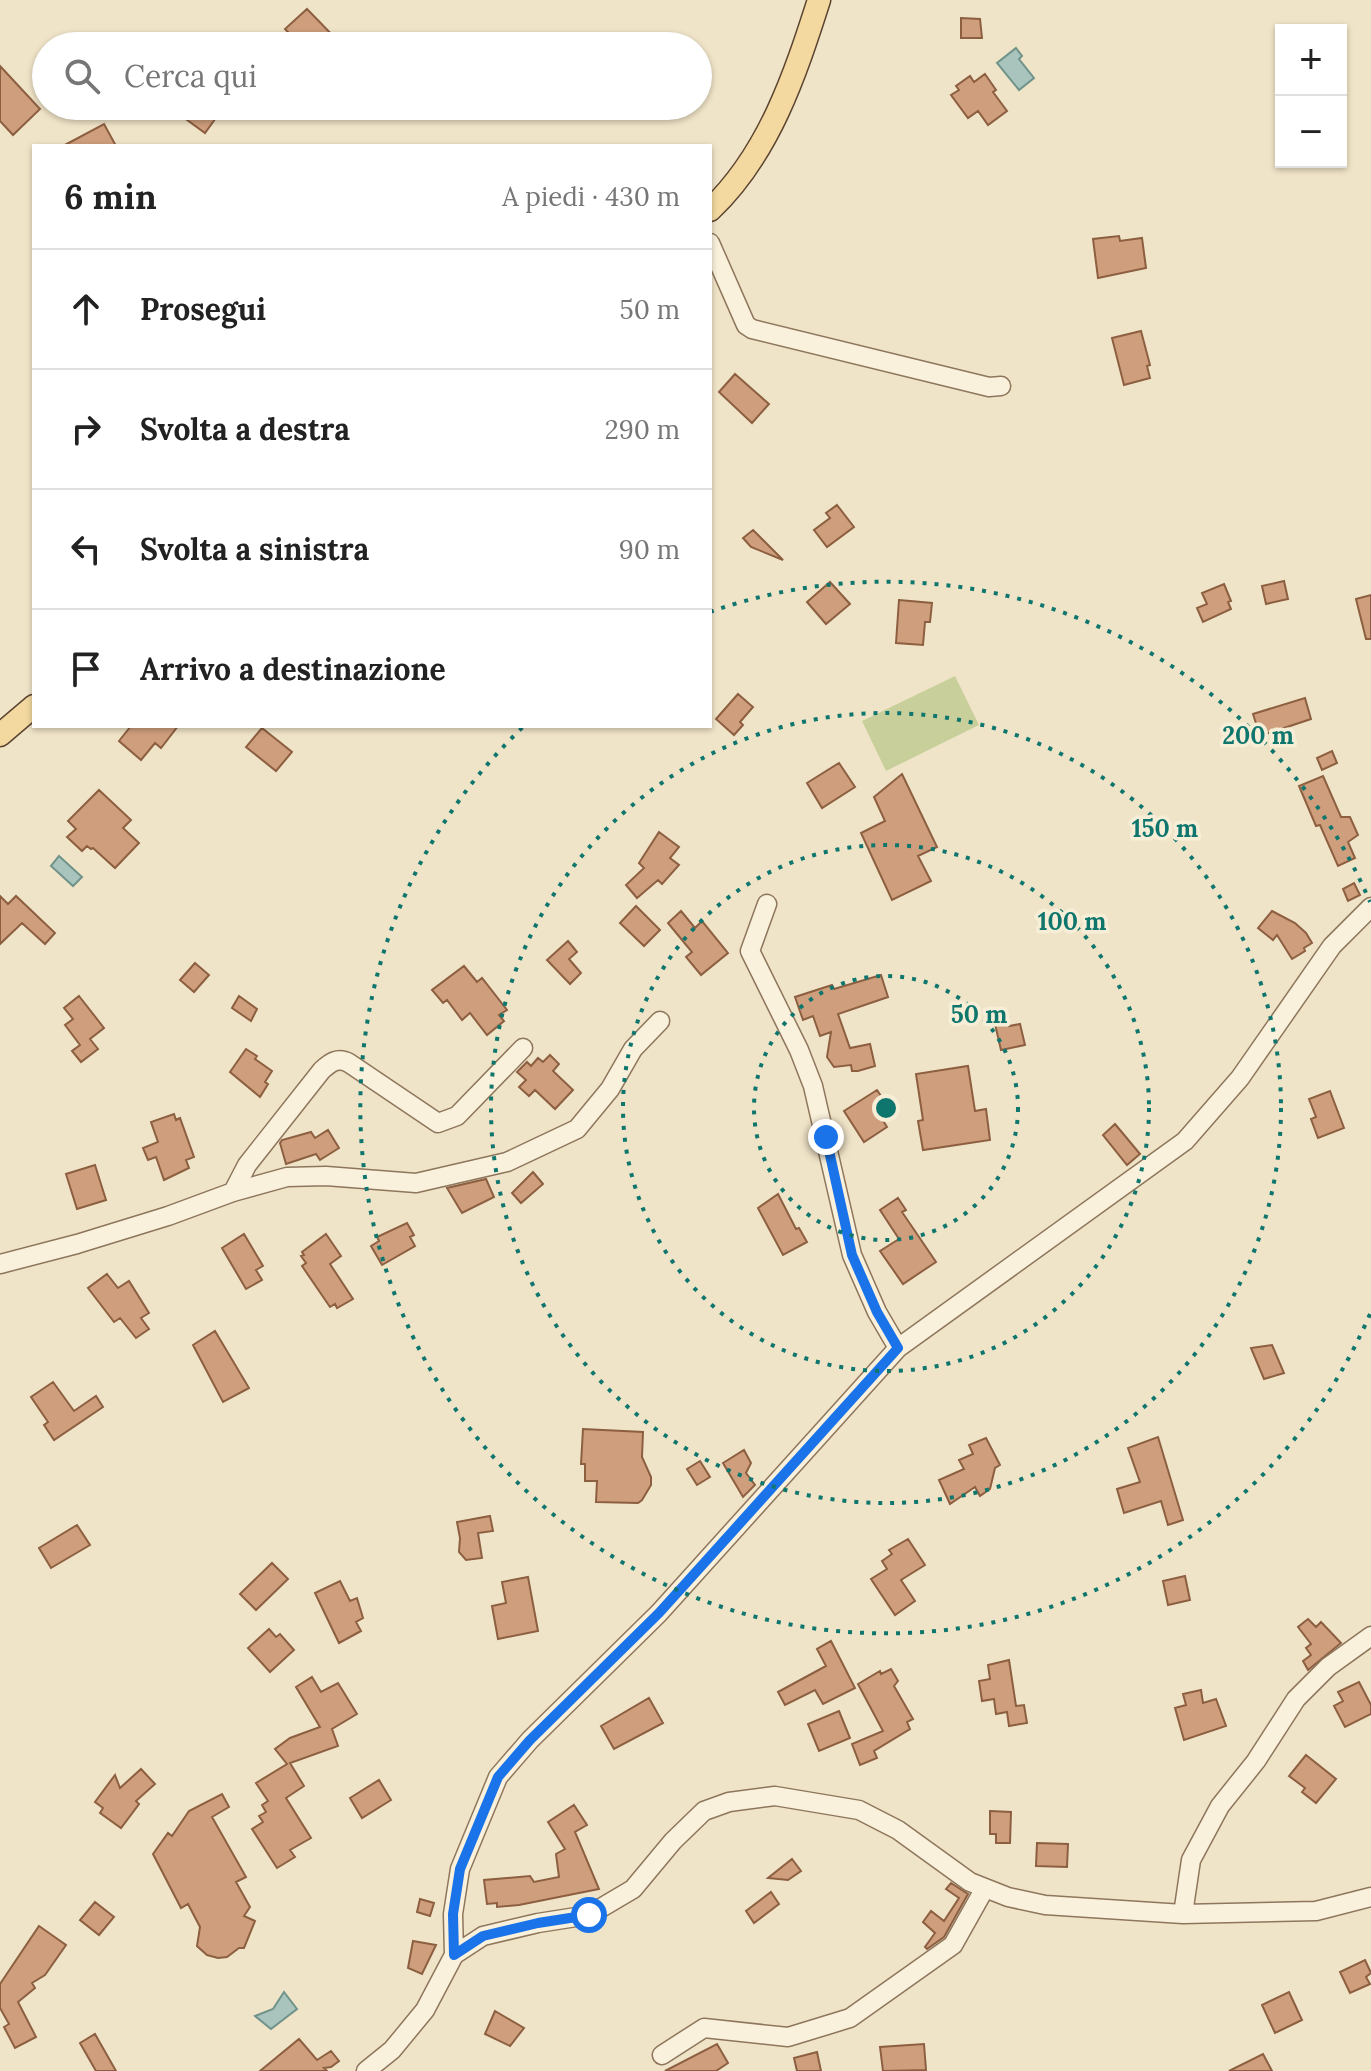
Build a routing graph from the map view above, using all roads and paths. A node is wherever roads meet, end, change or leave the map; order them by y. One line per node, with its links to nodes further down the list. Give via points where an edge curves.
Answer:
1 (819, 0): 2 (main road, via 773,123 747,168)
2 (712, 208)
3 (712, 248): 4 (street, via 752,329)
4 (1001, 386)
5 (32, 708): 6 (main road)
6 (0, 735)
7 (767, 904): 13 (street, via 750,951 813,1086 852,1255)
8 (1371, 907): 13 (street, via 1332,946 1240,1078 1185,1141)
9 (660, 1021): 11 (street, via 633,1049 610,1089 577,1129 507,1162 416,1183 287,1177)
10 (523, 1048): 11 (street, via 457,1116 438,1123 343,1059 335,1060 247,1165)
11 (233, 1192): 12 (street)
12 (0, 1264)
13 (898, 1348): 18 (street, via 659,1613 498,1777 460,1869)
14 (1371, 1636): 17 (street, via 1296,1699 1220,1806 1191,1860)
15 (985, 1888): 17 (street, via 1045,1905); 18 (street, via 859,1810 775,1796 704,1811 633,1889 589,1915 483,1936); 19 (street, via 953,1945 850,2018 788,2037 704,2028)
16 (1371, 1897): 17 (street, via 1316,1911)
17 (1183, 1914)
18 (454, 1955): 20 (street, via 425,2010 392,2050)
19 (662, 2055)
20 (366, 2071)

